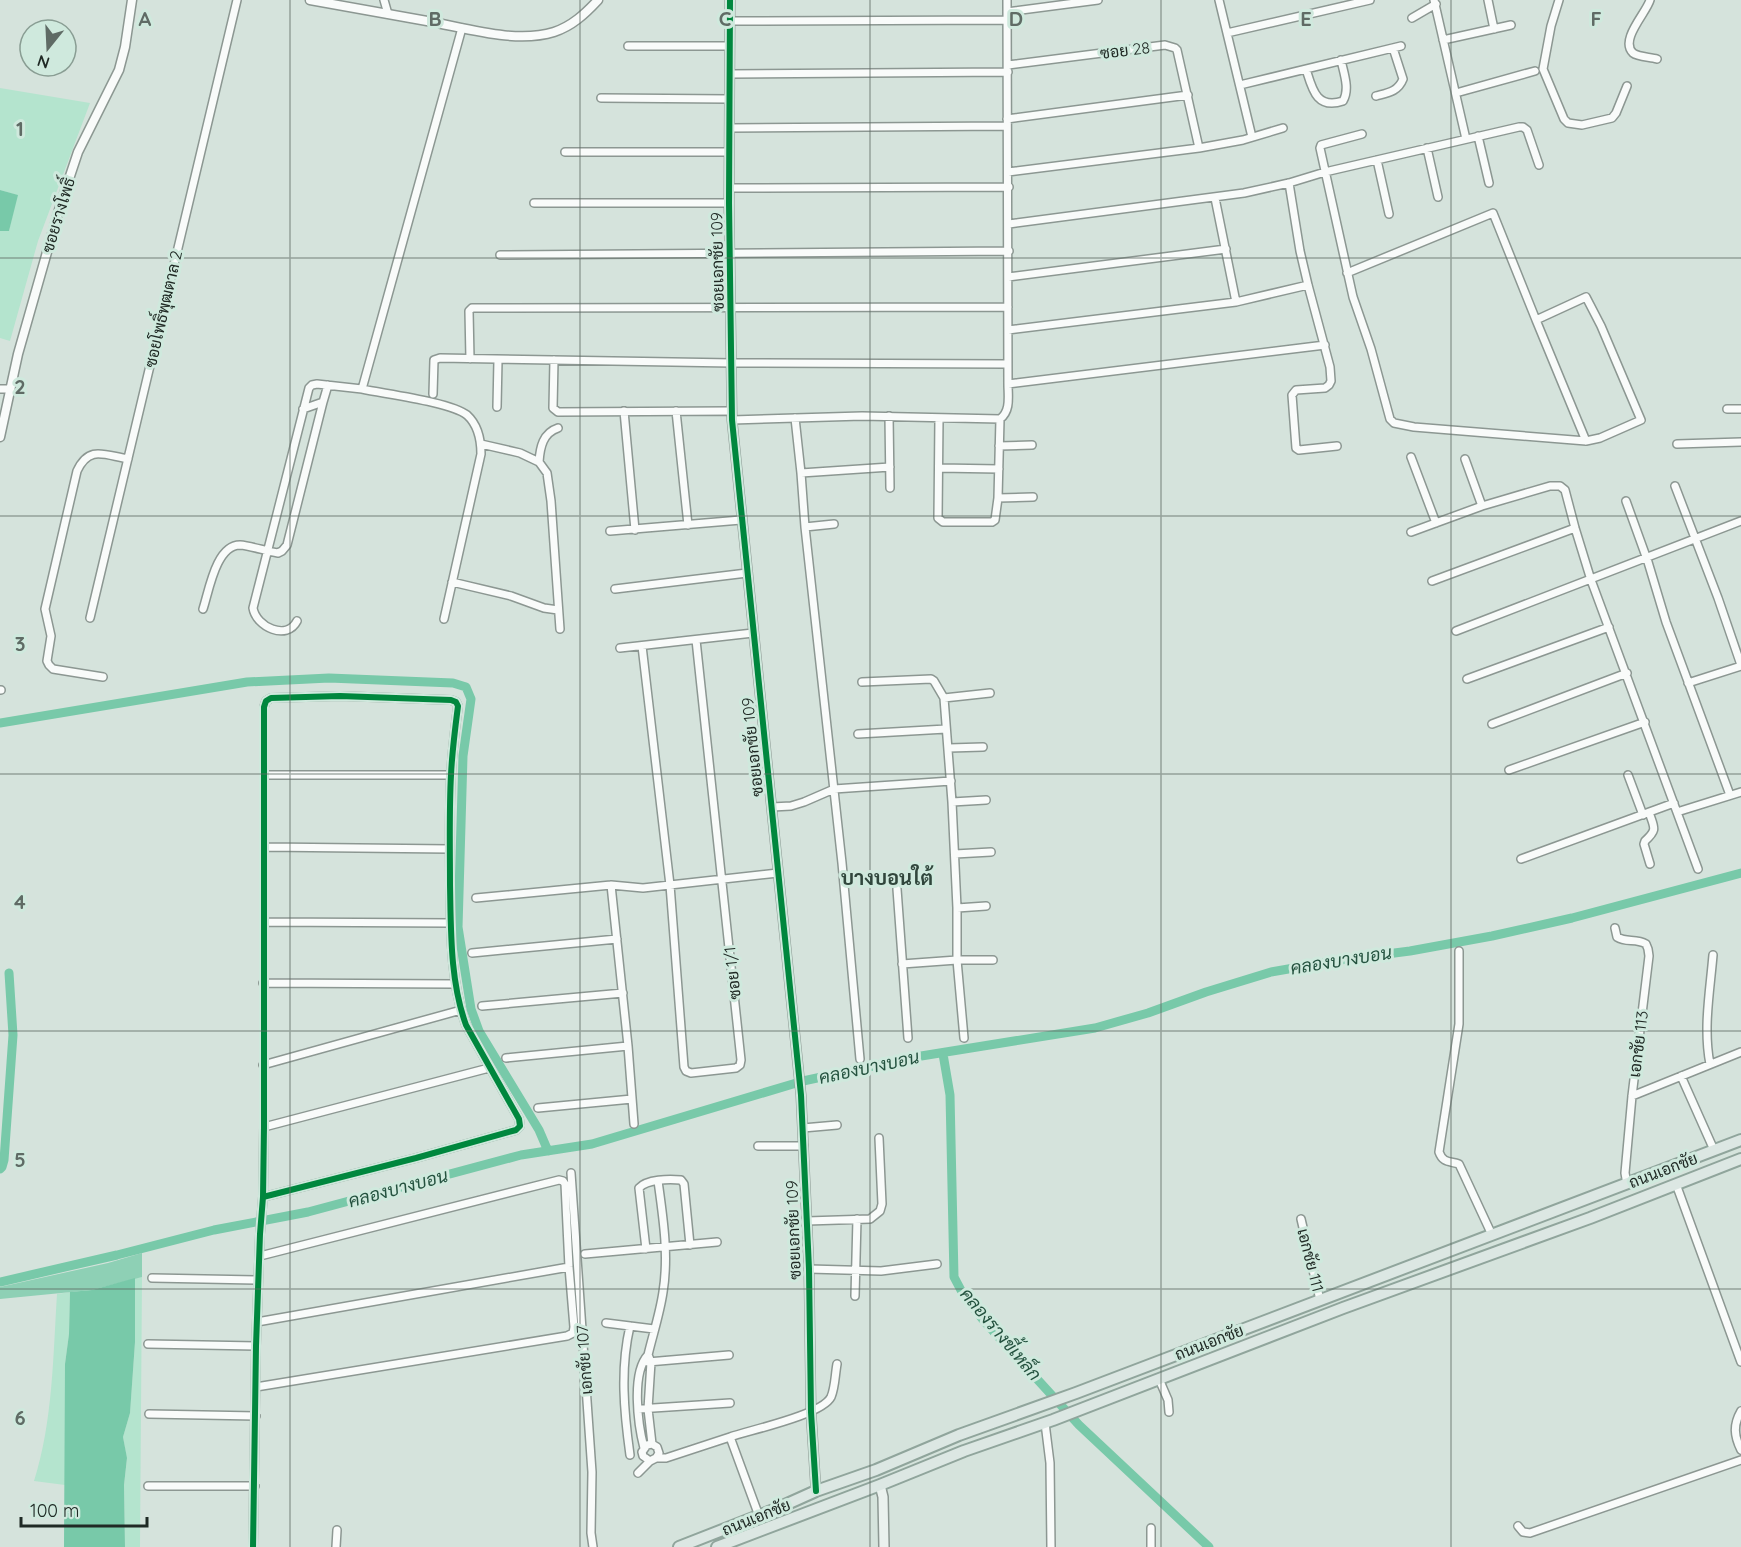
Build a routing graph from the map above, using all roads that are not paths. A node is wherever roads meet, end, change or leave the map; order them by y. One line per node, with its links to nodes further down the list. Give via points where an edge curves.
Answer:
1 (132, 0): 87 (street, ซอยรางโพธิ์, via 119,69 78,152)
2 (237, 0): 111 (street, ซอยโพธิ์พุฒตาล 2)
3 (310, 0): 15 (street)
4 (384, 0): 15 (street)
5 (598, 0): 20 (street, via 578,19 552,33 516,36)
6 (730, 0): 18 (street, ซอยเอกชัย 109)
7 (1007, 0): 16 (street)
8 (1098, 0): 16 (street)
9 (1220, 0): 22 (street)
10 (1370, 0): 22 (street)
11 (1488, 0): 21 (street)
12 (1559, 0): 35 (street, via 1543,69 1564,119 1582,125 1612,118)
13 (1650, 0): 28 (street, via 1637,21 1630,44 1634,54)
14 (1435, 2): 17 (street); 23 (street)
15 (388, 14): 20 (street)
16 (1007, 16): 18 (street); 30 (street)
17 (1412, 18)
18 (730, 21): 25 (street, ซอยเอกชัย 109)
19 (1511, 25): 21 (street)
20 (462, 28): 86 (street)
21 (1494, 29): 23 (street)
22 (1227, 33): 34 (street)
23 (1443, 40): 36 (street)
24 (628, 46): 25 (street)
25 (730, 46): 33 (street, ซอยเอกชัย 109)
26 (1401, 46): 27 (street)
27 (1393, 48): 29 (street); 38 (street, via 1403,80 1395,90)
28 (1657, 59)
29 (1341, 60): 31 (street); 31 (street, via 1347,89 1343,101 1338,103 1313,94)
30 (1008, 68): 33 (street); 37 (street, ซอย 28, via 1165,45 1177,50); 41 (street)
31 (1306, 69): 34 (street)
32 (1535, 71): 36 (street)
33 (730, 74): 40 (street, ซอยเอกชัย 109)
34 (1240, 84): 45 (street)
35 (1627, 86)
36 (1456, 93): 47 (street)
37 (1188, 95): 41 (street); 48 (street, ซอย 28)
38 (1376, 96)
39 (601, 99): 40 (street)
40 (729, 99): 42 (street, ซอยเอกชัย 109)
41 (1007, 123): 42 (street); 54 (street)
42 (730, 128): 51 (street, ซอยเอกชัย 109)
43 (1283, 128): 45 (street)
44 (1362, 134): 55 (street, via 1321,145)
45 (1252, 136): 48 (street)
46 (1478, 136): 47 (street); 53 (street, via 1523,127); 57 (street)
47 (1466, 139): 49 (street)
48 (1199, 148): 54 (street)
49 (1427, 148): 52 (street); 60 (street)
50 (565, 152): 51 (street)
51 (729, 152): 59 (street, ซอยเอกชัย 109)
52 (1377, 160): 55 (street); 64 (street)
53 (1539, 165)
54 (1008, 172): 58 (street)
55 (1326, 172): 56 (street); 70 (street)
56 (1289, 183): 61 (street); 72 (street)
57 (1489, 183)
58 (1009, 187): 59 (street); 65 (street)
59 (730, 188): 63 (street, ซอยเอกชัย 109)
60 (1438, 197)
61 (1215, 198): 65 (street); 66 (street)
62 (534, 203): 63 (street)
63 (729, 203): 68 (street, ซอยเอกชัย 109)
64 (1389, 214)
65 (1009, 224): 67 (street)
66 (1226, 249): 71 (street); 73 (street)
67 (1009, 251): 68 (street); 71 (street)
68 (730, 253): 69 (street); 75 (street, ซอยเอกชัย 109)
69 (500, 255)
70 (1347, 273): 76 (street, via 1493,213); 103 (street, via 1394,423)
71 (1008, 277): 74 (street)
72 (1308, 285): 73 (street); 78 (street)
73 (1236, 302): 77 (street)
74 (1008, 307): 75 (street); 77 (street)
75 (731, 308): 79 (street, via 472,308); 82 (street, ซอยเอกชัย 109)
76 (1536, 320): 103 (street); 103 (street, via 1586,297 1641,420)
77 (1008, 330): 83 (street)
78 (1325, 345): 84 (street); 109 (street, via 1329,385 1294,390 1292,395 1295,443 1299,450)
79 (470, 359): 80 (street); 88 (street, via 434,360)
80 (498, 360): 81 (street); 90 (street)
81 (554, 360): 82 (street); 94 (street, via 554,411)
82 (732, 363): 83 (street); 96 (street, ซอยเอกชัย 109)
83 (1007, 364): 84 (street)
84 (1008, 384): 100 (street, via 1007,410)
85 (328, 385): 86 (street); 89 (street); 91 (street, via 312,385)
86 (362, 388): 105 (street, via 466,414)
87 (4, 389): 102 (street, ซอยรางโพธิ์)
88 (433, 394)
89 (323, 402): 91 (street); 135 (street, via 287,545 278,553)
90 (497, 407)
91 (303, 409): 135 (street)
92 (1727, 409): 93 (street)
93 (1741, 409)
94 (624, 411): 95 (street); 131 (street)
95 (676, 411): 96 (street); 128 (street)
96 (732, 416): 98 (street); 124 (street, ซอยเอกชัย 109)
97 (889, 417): 98 (street); 99 (street); 114 (street)
98 (795, 418): 117 (street)
99 (939, 418): 100 (street); 115 (street)
100 (1000, 418): 108 (street)
101 (558, 428): 113 (street, via 546,435)
102 (0, 437)
103 (1586, 441)
104 (1741, 442): 106 (street)
105 (481, 444): 113 (street); 140 (street)
106 (1677, 444)
107 (1032, 445): 108 (street)
108 (999, 446): 116 (street)
109 (1337, 446)
110 (1411, 457): 126 (street)
111 (128, 459): 144 (street, ซอยโพธิ์พุฒตาล 2); 156 (street, via 96,454 81,462 45,609 51,636 49,665 53,669)
112 (1465, 459): 123 (street)
113 (539, 462): 143 (street, via 549,484)
114 (890, 467): 117 (street); 119 (street)
115 (939, 468): 116 (street); 121 (street, via 939,520 992,522)
116 (999, 469): 121 (street)
117 (801, 473): 129 (street)
118 (1675, 486): 134 (street)
119 (890, 488)
120 (1033, 497): 121 (street)
121 (998, 498)
122 (1626, 501): 136 (street)
123 (1482, 506): 126 (street); 130 (street, via 1560,486 1565,490)
124 (741, 520): 128 (street); 137 (street, ซอยเอกชัย 109)
125 (1741, 521): 134 (street)
126 (1436, 523): 133 (street)
127 (834, 524): 129 (street)
128 (688, 525): 131 (street)
129 (805, 527): 173 (street)
130 (1575, 528): 138 (street); 139 (street)
131 (635, 530): 132 (street)
132 (610, 531)
133 (1411, 532)
134 (1696, 538): 136 (street); 154 (street)
135 (267, 551): 142 (street, via 239,545 225,551); 146 (street, via 254,614 275,630 286,631)
136 (1646, 559): 138 (street); 159 (street)
137 (747, 573): 141 (street); 150 (street, ซอยเอกชัย 109)
138 (1592, 580): 147 (street); 149 (street)
139 (1432, 581)
140 (452, 582): 143 (street); 145 (street)
141 (615, 590)
142 (203, 609)
143 (558, 610): 148 (street)
144 (90, 618)
145 (444, 619)
146 (297, 621)
147 (1609, 627): 155 (street); 157 (street)
148 (560, 628)
149 (1456, 631)
150 (753, 633): 151 (street); 179 (street, ซอยเอกชัย 109)
151 (696, 640): 152 (street); 190 (street, ซอย 1/1)
152 (642, 646): 153 (street); 192 (street)
153 (620, 648)
154 (1741, 665): 159 (street)
155 (1626, 673): 162 (street); 163 (street)
156 (103, 677)
157 (1467, 679)
158 (862, 682): 161 (street, via 931,679)
159 (1688, 683): 175 (street)
160 (990, 693): 161 (street)
161 (945, 698): 164 (street)
162 (1645, 723): 168 (street); 178 (street)
163 (1492, 724)
164 (946, 729): 165 (street); 167 (street)
165 (858, 734)
166 (983, 747): 167 (street)
167 (949, 748): 172 (street)
168 (1509, 770)
169 (264, 775): 170 (street); 170 (street, via 266,701 340,696 456,702); 182 (street)
170 (451, 775): 183 (street)
171 (1628, 775): 181 (street)
172 (951, 781): 173 (street); 177 (street)
173 (834, 789): 179 (street, via 798,804); 217 (street)
174 (1741, 792): 175 (street)
175 (1730, 795): 180 (street)
176 (986, 800): 177 (street)
177 (952, 802): 185 (street)
178 (1674, 803): 180 (street); 181 (street)
179 (772, 807): 189 (street, ซอยเอกชัย 109)
180 (1677, 812): 188 (street)
181 (1646, 813): 186 (street); 187 (street, via 1654,830 1644,844)
182 (265, 847): 183 (street); 197 (street)
183 (450, 849): 198 (street)
184 (991, 852): 185 (street)
185 (955, 854): 196 (street)
186 (1521, 859)
187 (1650, 864)
188 (1698, 869)
189 (778, 873): 190 (street); 228 (street, ซอยเอกชัย 109)
190 (721, 880): 192 (street); 192 (street, ซอย 1/1, via 741,1060 736,1068 692,1073 684,1067)
191 (611, 885): 192 (street); 194 (street); 200 (street)
192 (670, 885)
193 (897, 889): 206 (street)
194 (476, 898)
195 (986, 906): 196 (street)
196 (957, 908): 204 (street)
197 (264, 922): 198 (street); 207 (street)
198 (451, 923): 208 (street)
199 (1615, 928): 222 (street, เอกชัย 113, via 1621,940 1646,944 1649,956)
200 (617, 939): 202 (street); 209 (street)
201 (1459, 951): 243 (street, via 1458,1031 1439,1152 1446,1162 1459,1164)
202 (472, 952)
203 (1713, 956): 218 (street, via 1707,1015)
204 (957, 960): 205 (street); 206 (street); 213 (street)
205 (993, 960)
206 (902, 964): 212 (street)
207 (263, 983): 208 (street); 219 (street)
208 (455, 984): 211 (street)
209 (622, 993): 210 (street); 214 (street)
210 (482, 1006)
211 (461, 1010): 219 (street); 220 (street)
212 (908, 1038)
213 (964, 1038)
214 (628, 1046): 216 (street); 223 (street)
215 (1741, 1052): 218 (street)
216 (506, 1058)
217 (860, 1059)
218 (1710, 1064): 221 (street)
219 (263, 1065): 227 (street)
220 (489, 1068): 227 (street); 239 (street, via 519,1119 516,1130)
221 (1681, 1076): 222 (street); 233 (street)
222 (1632, 1096): 237 (street, เอกชัย 113)
223 (632, 1099): 224 (street); 225 (street)
224 (538, 1108)
225 (634, 1124)
226 (837, 1125): 228 (street)
227 (264, 1127): 239 (street)
228 (803, 1128): 232 (street, ซอยเอกชัย 109)
229 (879, 1138): 240 (street, via 882,1204 870,1219)
230 (1741, 1140): 233 (main road, ถนนเอกชัย)
231 (758, 1146): 232 (street)
232 (804, 1146): 242 (street, ซอยเอกชัย 109)
233 (1714, 1150): 237 (main road, ถนนเอกชัย)
234 (1741, 1159): 238 (main road, ถนนเอกชัย)
235 (571, 1173): 299 (street, เอกชัย 107, via 592,1472)
236 (658, 1181): 245 (street, via 681,1180 684,1184); 246 (street); 247 (street, via 639,1188)
237 (1627, 1184): 243 (main road, ถนนเอกชัย)
238 (1676, 1184): 266 (street); 268 (main road, ถนนเอกชัย)
239 (263, 1197): 249 (street)
240 (857, 1219): 242 (street); 253 (street)
241 (1301, 1219): 257 (street, เอกชัย 111)
242 (807, 1221): 252 (street, ซอยเอกชัย 109)
243 (1492, 1235): 257 (main road, ถนนเอกชัย)
244 (717, 1242): 245 (street)
245 (690, 1245): 246 (street)
246 (666, 1248): 247 (street); 261 (street, via 663,1292)
247 (646, 1249): 248 (street)
248 (585, 1254)
249 (260, 1256): 251 (street, via 563,1180); 255 (street)
250 (937, 1264): 253 (street)
251 (569, 1267): 258 (street); 269 (street, via 574,1327 567,1336)
252 (809, 1269): 253 (street); 275 (street, ซอยเอกชัย 109)
253 (855, 1271): 256 (street)
254 (152, 1278): 255 (street)
255 (258, 1280): 258 (street)
256 (855, 1296)
257 (1320, 1300): 286 (main road, ถนนเอกชัย, via 959,1435)
258 (257, 1322): 263 (street)
259 (606, 1323): 260 (street)
260 (630, 1326): 261 (street); 283 (street, via 623,1382)
261 (654, 1329): 265 (street)
262 (148, 1344): 263 (street)
263 (256, 1346): 269 (street)
264 (729, 1355): 265 (street)
265 (647, 1359): 271 (street, via 639,1381); 272 (street)
266 (1741, 1362)
267 (837, 1365): 275 (street, via 831,1396)
268 (1160, 1379): 273 (street); 278 (main road, ถนนเอกชัย)
269 (256, 1387): 277 (street)
270 (730, 1403): 272 (street)
271 (638, 1409): 272 (street); 281 (street)
272 (648, 1409): 280 (street)
273 (1169, 1412)
274 (1741, 1412): 282 (street, via 1735,1438)
275 (811, 1413): 279 (street); 291 (street, ซอยเอกชัย 109)
276 (149, 1414): 277 (street)
277 (256, 1416): 290 (street)
278 (1049, 1421): 288 (main road, ถนนเอกชัย); 303 (street)
279 (730, 1437): 284 (street); 292 (street)
280 (652, 1444): 281 (street); 284 (street, via 659,1453)
281 (644, 1448): 284 (street, via 643,1456)
282 (1741, 1450)
283 (630, 1455)
284 (653, 1459): 287 (street)
285 (1741, 1460): 293 (street, via 1530,1533)
286 (876, 1470): 288 (main road); 291 (main road, ถนนเอกชัย)
287 (638, 1473)
288 (880, 1485): 301 (main road, ถนนเอกชัย); 302 (main road)
289 (148, 1486): 290 (street)
290 (255, 1486): 297 (street)
291 (816, 1491): 292 (main road, ถนนเอกชัย)
292 (759, 1516): 296 (main road, ถนนเอกชัย)
293 (1518, 1526)
294 (1151, 1528): 304 (street)
295 (337, 1530): 298 (street)
296 (692, 1545): 300 (main road, ถนนเอกชัย)
297 (253, 1547)
298 (336, 1547)
299 (593, 1547)
300 (679, 1547)
301 (717, 1547)
302 (884, 1547)
303 (1051, 1547)
304 (1151, 1547)

